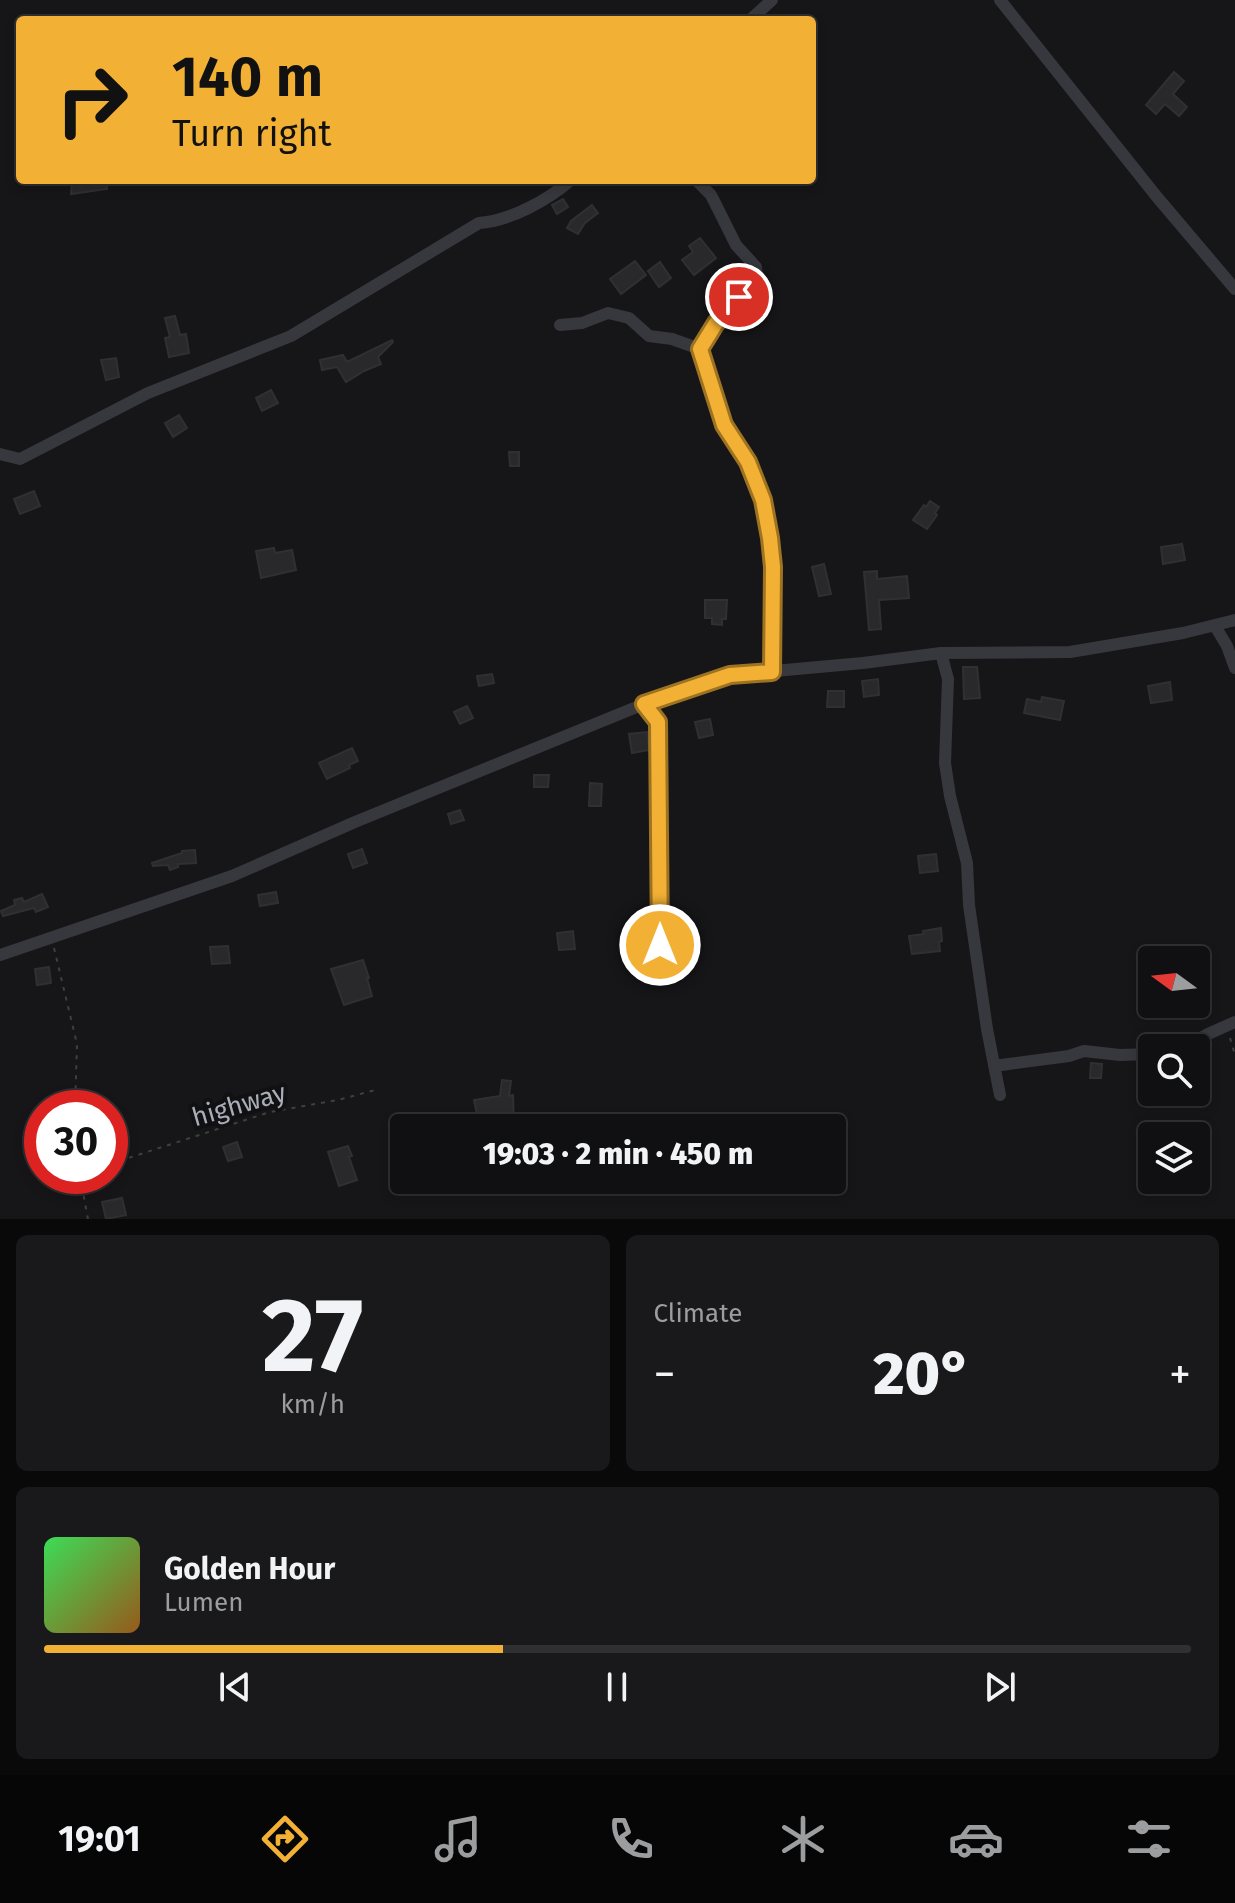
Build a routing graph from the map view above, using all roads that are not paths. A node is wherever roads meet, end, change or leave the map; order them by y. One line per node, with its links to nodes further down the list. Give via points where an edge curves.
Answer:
1 (772, 0): 3 (street)
2 (1000, 0): 6 (street)
3 (754, 16)
4 (566, 184): 9 (street, via 509,218 479,223 291,336 148,393 20,459)
5 (700, 184): 8 (street, via 736,245 756,267 757,277)
6 (1235, 289)
7 (560, 325): 8 (street, via 608,313 629,318 649,336)
8 (700, 349): 14 (street, via 724,425 748,462 763,500 773,567)
9 (0, 454)
10 (1235, 620): 11 (street)
11 (1215, 626): 12 (street, via 1070,652); 13 (street)
12 (941, 653): 14 (street); 21 (street, via 948,679 945,763 967,863)
13 (1235, 668)
14 (772, 672): 15 (street, via 730,675)
15 (644, 704): 16 (street, via 658,722); 17 (street, via 232,876)
16 (660, 945)
17 (0, 955)
18 (1231, 1024): 19 (street)
19 (1208, 1034)
20 (1138, 1054): 21 (street, via 1084,1051)
21 (994, 1066): 22 (street)
22 (1000, 1095)

